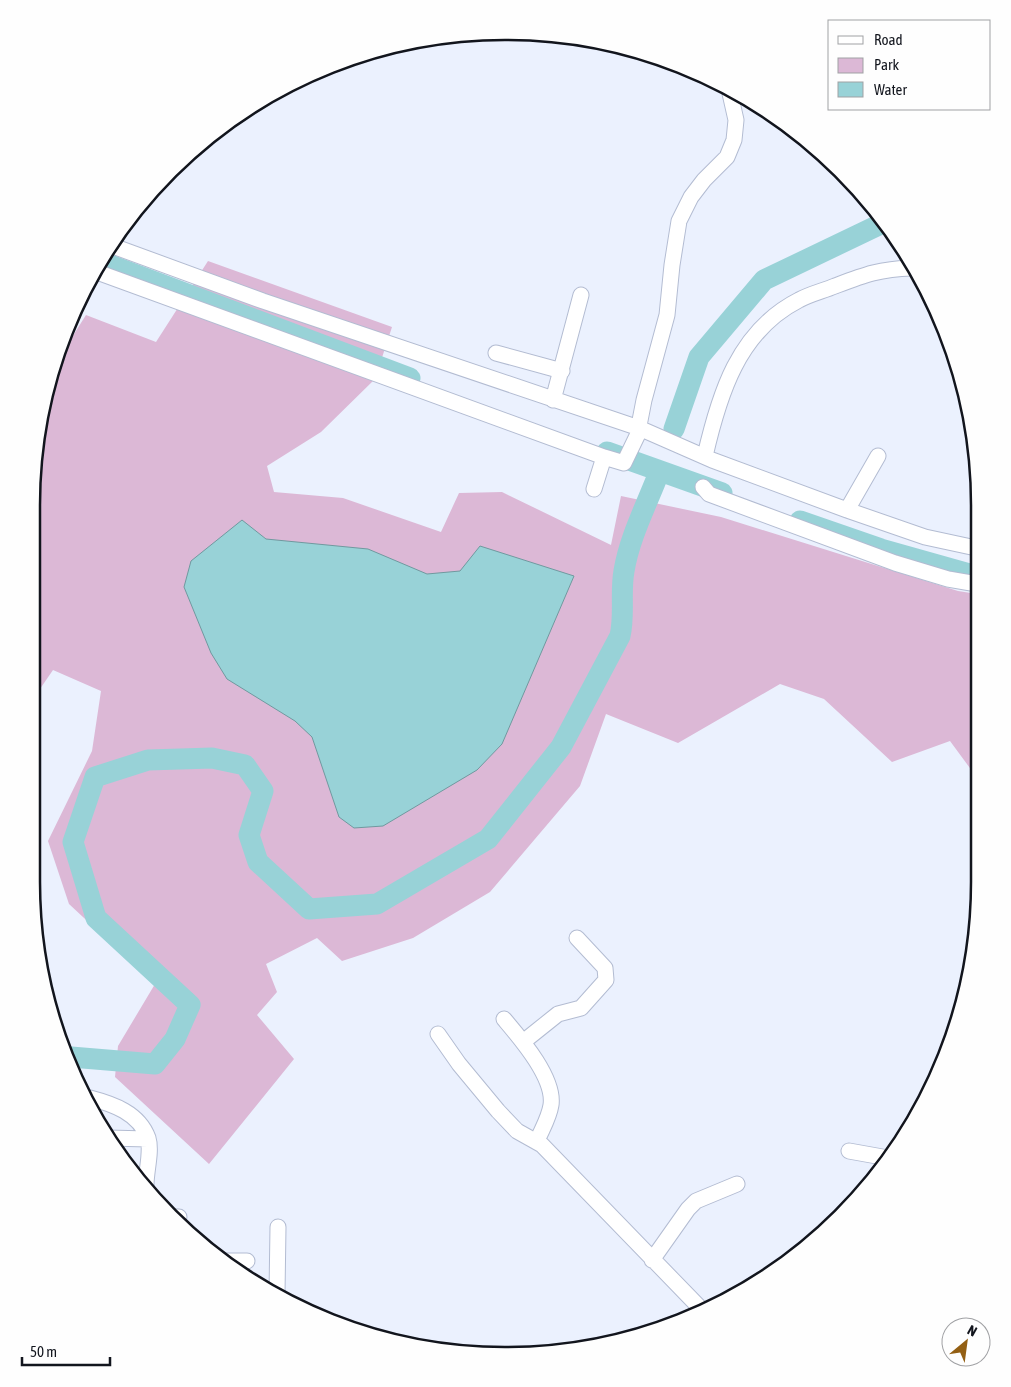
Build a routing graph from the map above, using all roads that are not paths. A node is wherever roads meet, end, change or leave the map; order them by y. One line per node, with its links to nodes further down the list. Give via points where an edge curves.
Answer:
1 (732, 99): 9 (street, via 736,120 734,140 721,165 691,198 680,221 667,315 644,400)
2 (118, 248): 8 (street)
3 (906, 268): 10 (street, via 885,269 799,300 767,323 744,348 728,378)
4 (102, 274): 12 (street)
5 (581, 295): 7 (street)
6 (496, 353): 7 (street)
7 (562, 371): 8 (street)
8 (553, 400): 9 (street)
9 (641, 432): 10 (street); 12 (street, via 627,460 620,463)
10 (700, 454): 15 (street)
11 (878, 456): 15 (street)
12 (604, 457): 14 (street)
13 (703, 487): 17 (street, via 708,494 895,563)
14 (594, 489)
15 (847, 510): 16 (street, via 926,537)
16 (971, 547)
17 (971, 583)
18 (577, 938): 21 (street, via 605,968 606,980 581,1008 558,1014)
19 (504, 1019): 21 (street)
20 (438, 1034): 25 (street, via 498,1111 517,1131)
21 (523, 1042): 25 (street, via 546,1079 551,1096 548,1117)
22 (95, 1100): 24 (street, via 122,1109 136,1120)
23 (117, 1138): 24 (street)
24 (148, 1139): 28 (street)
25 (537, 1141): 31 (street)
26 (849, 1151): 27 (street)
27 (881, 1157)
28 (145, 1176)
29 (737, 1184): 31 (street, via 696,1201)
30 (278, 1227): 34 (street)
31 (652, 1260): 35 (street)
32 (236, 1261): 33 (street)
33 (247, 1261)
34 (277, 1287)
35 (698, 1306)

